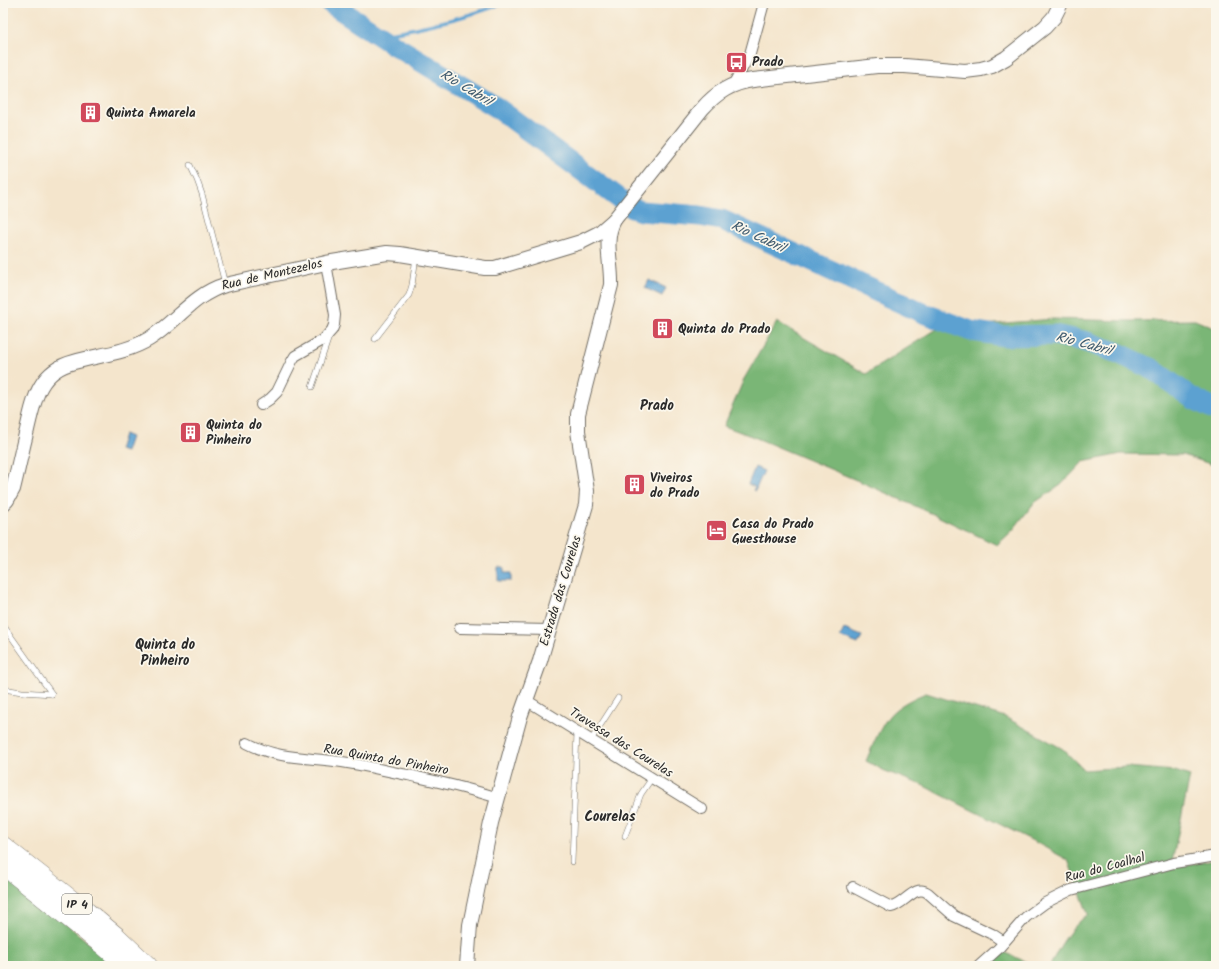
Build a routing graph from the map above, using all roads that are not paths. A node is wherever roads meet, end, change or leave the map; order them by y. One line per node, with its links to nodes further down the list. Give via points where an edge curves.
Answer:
1 (764, 3): 3 (street, via 750,54)
2 (1061, 3): 3 (main road, via 1045,27 1006,58 981,69 965,71 877,66 760,78)
3 (733, 85): 5 (main road, via 716,94 706,104)
4 (190, 165): 11 (lane, via 202,194)
5 (616, 217): 6 (main road, Estrada das Courelas, via 610,229); 7 (main road)
6 (609, 239): 7 (main road, Rua de Montezelos, via 600,243); 10 (main road, Estrada das Courelas)
7 (589, 240): 8 (main road, Rua de Montezelos, via 495,268); 10 (main road, via 602,250)
8 (416, 257): 9 (main road, Rua de Montezelos, via 387,253); 13 (lane, via 409,294)
9 (326, 262): 11 (main road, Rua de Montezelos); 12 (street, via 335,315)
10 (610, 268): 19 (main road, Estrada das Courelas, via 610,289 578,414 587,502)
11 (225, 285): 16 (main road, Rua de Montezelos, via 202,295 145,341 119,352 66,364 49,375 40,386 34,401 13,489)
12 (332, 330): 14 (lane); 15 (street, via 323,340 293,358 277,392)
13 (375, 339)
14 (312, 387)
15 (260, 405)
16 (3, 504)
17 (3, 625): 20 (lane, via 52,694)
18 (460, 628): 19 (street)
19 (549, 630): 22 (main road, Estrada das Courelas)
20 (3, 689)
21 (618, 698): 24 (lane)
22 (526, 700): 23 (street, Travessa das Courelas); 27 (main road, Estrada das Courelas)
23 (577, 732): 24 (street, Travessa das Courelas); 32 (lane)
24 (591, 740): 26 (street, Travessa das Courelas)
25 (247, 743): 27 (street, Rua Quinta do Pinheiro, via 276,755 364,766)
26 (652, 778): 28 (street, Travessa das Courelas); 29 (lane, via 641,794)
27 (498, 798): 38 (main road, Estrada das Courelas, via 472,910)
28 (702, 809)
29 (624, 836)
30 (3, 846): 37 (highway, IP 4, via 116,936)
31 (1216, 856): 35 (street, Rua do Coalhal, via 1174,863 1071,890 1035,909)
32 (572, 862)
33 (3, 865): 36 (highway, IP 4)
34 (854, 887): 35 (street, via 891,907 900,904 916,891 924,890 954,916)
35 (1004, 942): 39 (street, Rua do Coalhal)
36 (127, 966)
37 (148, 966)
38 (466, 966)
39 (979, 966)

